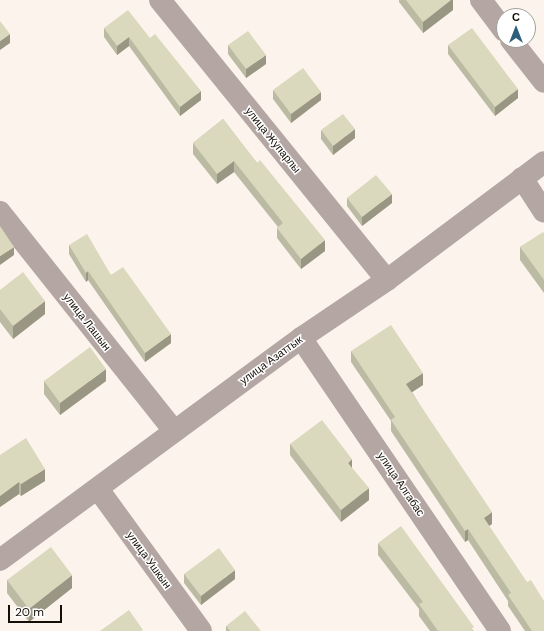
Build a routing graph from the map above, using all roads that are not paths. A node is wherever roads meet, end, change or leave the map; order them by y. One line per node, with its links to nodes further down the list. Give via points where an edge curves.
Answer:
1 (160, 0): 10 (street, улица Жупарлы)
2 (481, 0): 3 (street)
3 (496, 20)
4 (517, 48): 5 (street)
5 (544, 82)
6 (544, 162): 7 (street, улица Азаттык)
7 (522, 178): 9 (street); 10 (street, улица Азаттык)
8 (0, 212): 12 (street, улица Лашын)
9 (544, 212)
10 (387, 280): 11 (street, улица Азаттык)
11 (301, 338): 12 (street, улица Азаттык); 16 (street, улица Алгабас)
12 (174, 431): 13 (street, улица Азаттык)
13 (98, 489): 14 (street, улица Азаттык); 15 (street, улица Ушкын)
14 (0, 560)
15 (201, 631)
16 (500, 631)

